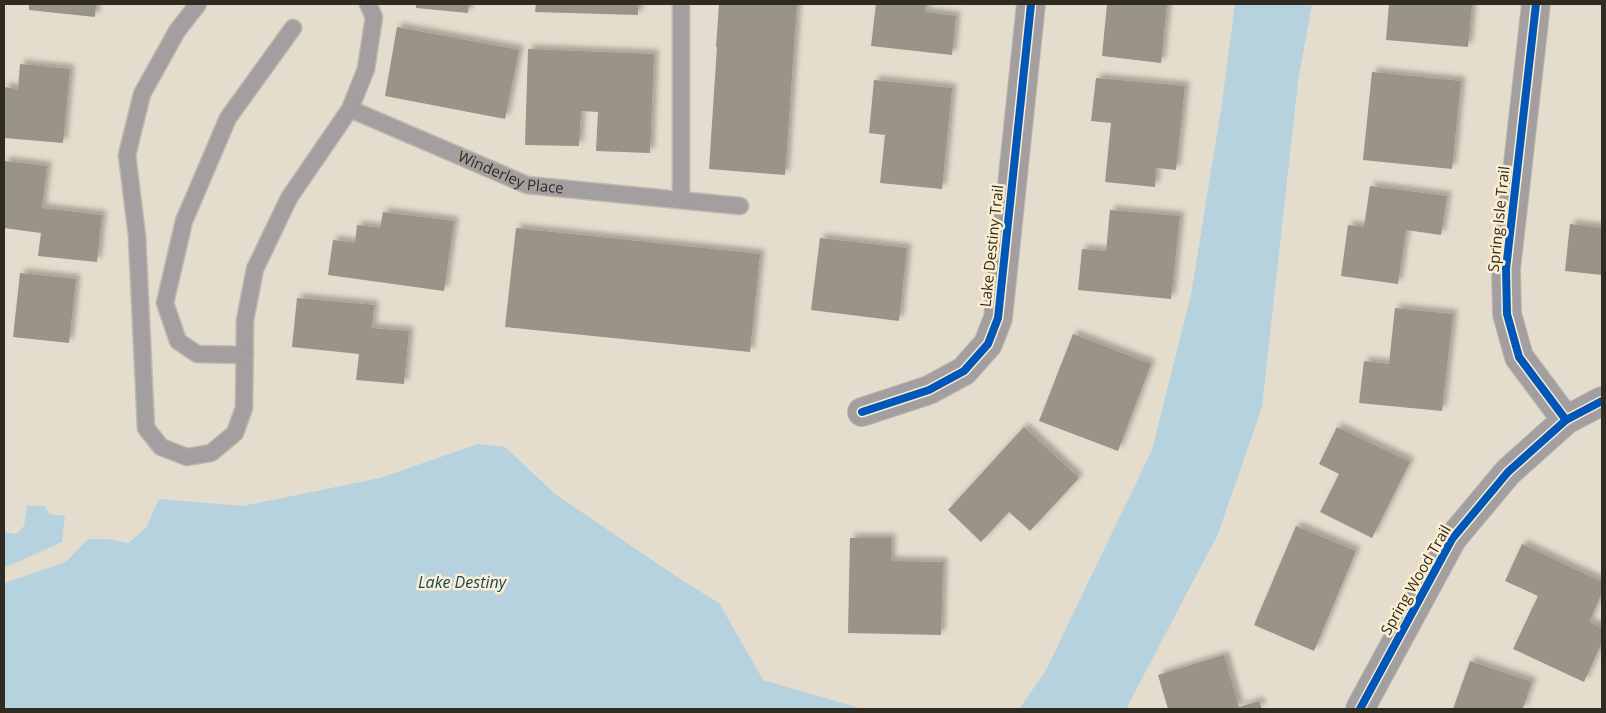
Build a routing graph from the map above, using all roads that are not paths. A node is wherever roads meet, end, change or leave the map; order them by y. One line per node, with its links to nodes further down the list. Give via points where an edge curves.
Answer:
1 (198, 4): 10 (lane, via 177,31 142,94 127,155 137,236 146,428 161,447 187,457 212,453 235,433 244,408)
2 (368, 4): 7 (lane, via 374,17 366,69)
3 (681, 4): 8 (lane)
4 (1031, 4): 12 (street, Lake Destiny Trail, via 998,318 988,344 964,371 929,390)
5 (1536, 4): 13 (street, Spring Isle Trail, via 1506,269 1507,314 1520,357)
6 (293, 28): 10 (lane, via 228,118 184,221 165,303 178,341 197,354)
7 (350, 109): 8 (lane, Winderley Place, via 527,185); 10 (lane, via 289,198 255,269 245,320)
8 (681, 200): 9 (lane, Winderley Place)
9 (740, 206)
10 (245, 355)
11 (1602, 401): 13 (street, Spring Wood Trail)
12 (862, 412)
13 (1566, 420): 14 (street, Spring Wood Trail, via 1508,472 1452,539)
14 (1360, 709)

